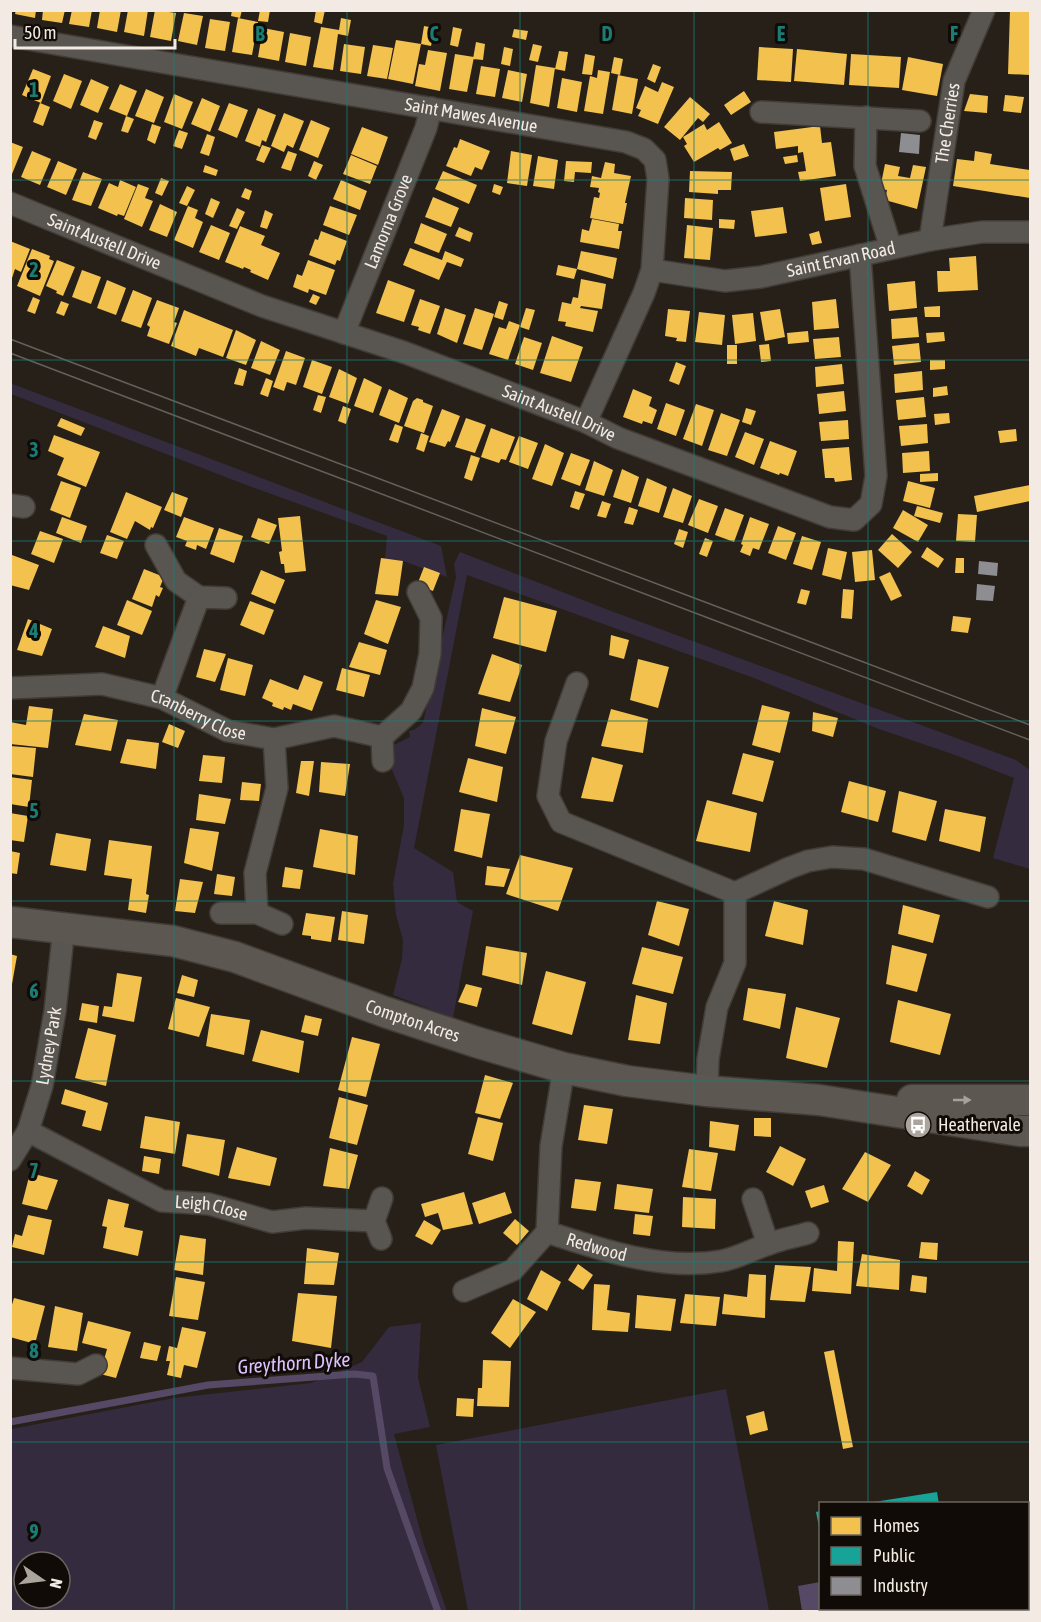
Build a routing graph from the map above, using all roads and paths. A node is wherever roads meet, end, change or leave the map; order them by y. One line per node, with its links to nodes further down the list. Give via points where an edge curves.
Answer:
1 (984, 10): 9 (street, The Cherries, via 954,81)
2 (10, 36): 3 (street, Saint Mawes Avenue)
3 (431, 108): 12 (street, Saint Mawes Avenue, via 626,142 644,149 655,160 658,179); 13 (street, Lamorna Grove)
4 (761, 112): 5 (street)
5 (866, 117): 6 (street); 10 (street, via 865,166)
6 (920, 121)
7 (10, 203): 13 (street, Saint Austell Drive, via 262,306)
8 (1030, 232): 9 (street, Saint Ervan Road, via 982,232)
9 (930, 240): 10 (street, Saint Ervan Road)
10 (891, 248): 11 (street, Saint Ervan Road)
11 (860, 255): 12 (street, Saint Ervan Road, via 725,281); 14 (street, Saint Austell Drive, via 876,476 871,504 854,520 830,517 618,438)
12 (652, 270): 14 (street, Saint Mawes Avenue)
13 (344, 333): 14 (street, Saint Austell Drive)
14 (586, 422)
15 (156, 545): 17 (street, via 176,580)
16 (418, 592): 22 (street, via 432,618 423,688 411,711)
17 (199, 597): 18 (street); 21 (street)
18 (226, 598)
19 (578, 683): 25 (street, via 556,741 548,796 561,822)
20 (10, 688): 21 (street, Cranberry Close, via 102,684)
21 (162, 698): 23 (street, Cranberry Close, via 228,731)
22 (382, 737): 23 (street, Cranberry Close, via 334,726); 24 (street)
23 (274, 739): 28 (street, via 277,788 255,873)
24 (383, 760)
25 (735, 893): 26 (street, via 789,868 832,857 864,859); 33 (street, via 735,963 717,1008)
26 (988, 897)
27 (221, 913): 28 (street)
28 (257, 913): 30 (street)
29 (10, 922): 31 (street, Compton Acres)
30 (282, 924)
31 (64, 927): 32 (street, Compton Acres, via 173,941 235,957 385,1012); 36 (street, Lydney Park, via 42,1086)
32 (564, 1068): 33 (street, Compton Acres); 41 (street, Redwood, via 552,1135)
33 (707, 1090): 34 (street, Compton Acres)
34 (819, 1100): 35 (street, Compton Acres, one-way to 35); 37 (street, Compton Acres)
35 (1030, 1100)
36 (28, 1131): 38 (street, Lydney Park); 39 (street, Leigh Close, via 162,1202 209,1204 272,1222 306,1218 377,1230)
37 (1030, 1131)
38 (10, 1160)
39 (382, 1198)
40 (753, 1199): 43 (street)
41 (547, 1232): 43 (street, Redwood, via 626,1256 695,1264 723,1261); 44 (street, via 513,1270)
42 (808, 1233): 43 (street, Redwood)
43 (768, 1244)
44 (465, 1291)
45 (96, 1365): 46 (street, via 78,1374)
46 (10, 1368)

